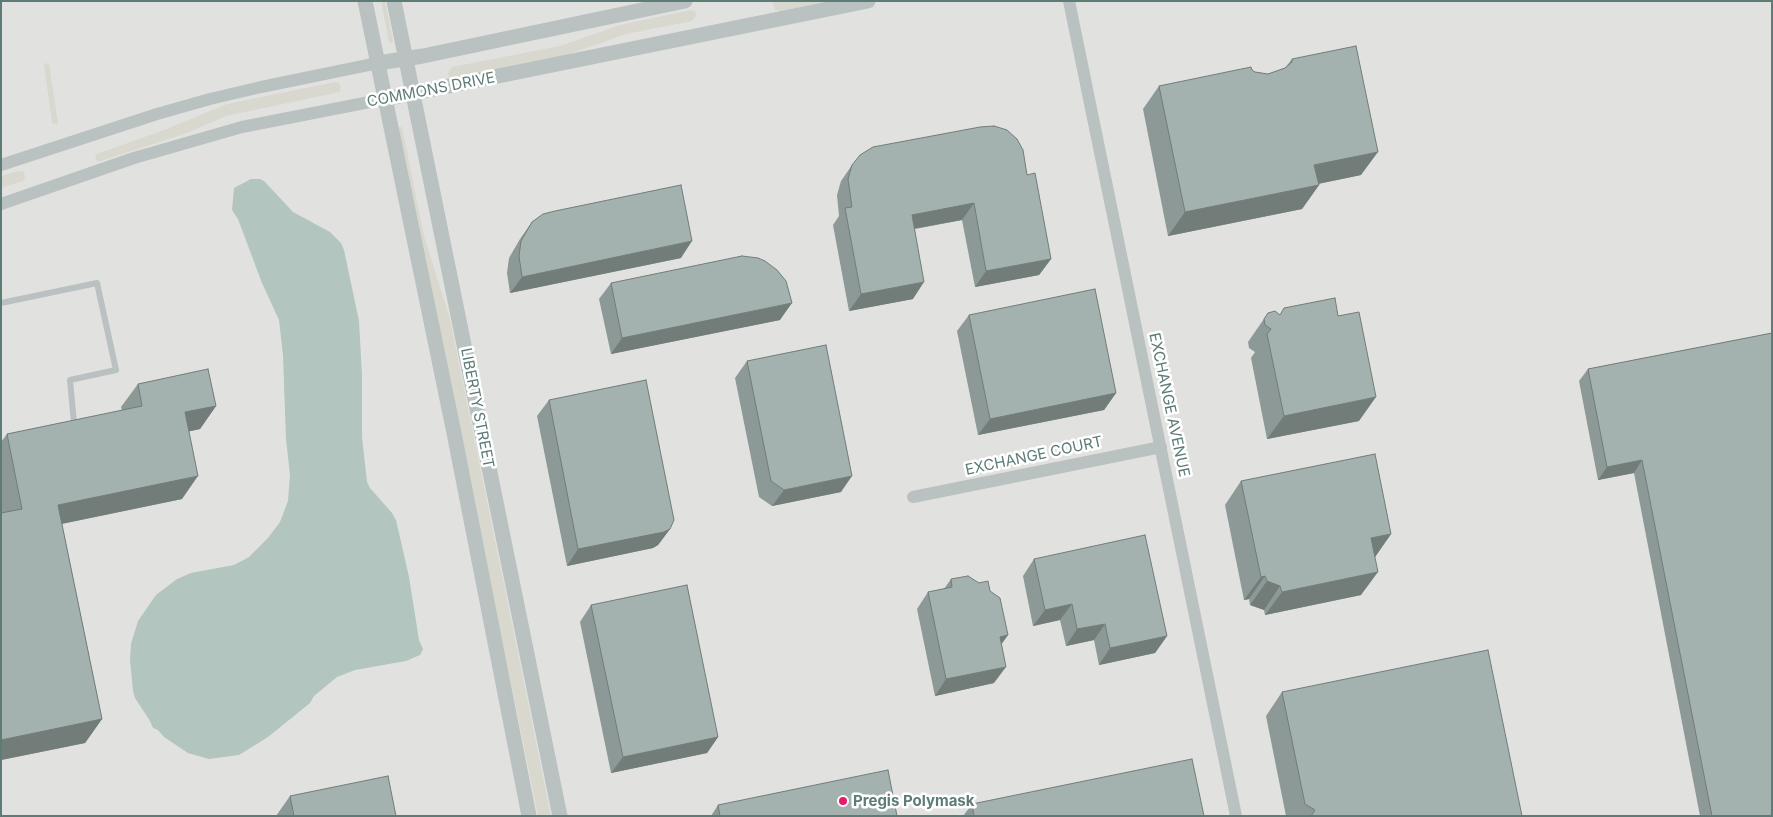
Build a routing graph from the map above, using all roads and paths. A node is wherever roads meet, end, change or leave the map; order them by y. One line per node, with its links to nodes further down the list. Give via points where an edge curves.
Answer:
1 (365, 1): 7 (street, LIBERTY STREET)
2 (394, 1): 6 (street, LIBERTY STREET)
3 (685, 1): 6 (street)
4 (868, 1): 8 (street, COMMONS DRIVE)
5 (1069, 1): 14 (street, EXCHANGE AVENUE)
6 (406, 59): 7 (street); 8 (street, LIBERTY STREET)
7 (378, 63): 9 (street, LIBERTY STREET); 10 (street, via 210,99)
8 (412, 93): 9 (street, COMMONS DRIVE); 17 (street, LIBERTY STREET)
9 (385, 99): 11 (street, COMMONS DRIVE, via 224,132 134,158); 16 (street, LIBERTY STREET)
10 (1, 165)
11 (1, 204)
12 (1, 304): 13 (lane, via 97,283 116,370 70,380 74,423)
13 (65, 425)
14 (1161, 447): 15 (street, EXCHANGE COURT); 18 (street, EXCHANGE AVENUE)
15 (913, 498)
16 (529, 816)
17 (560, 816)
18 (1236, 816)

